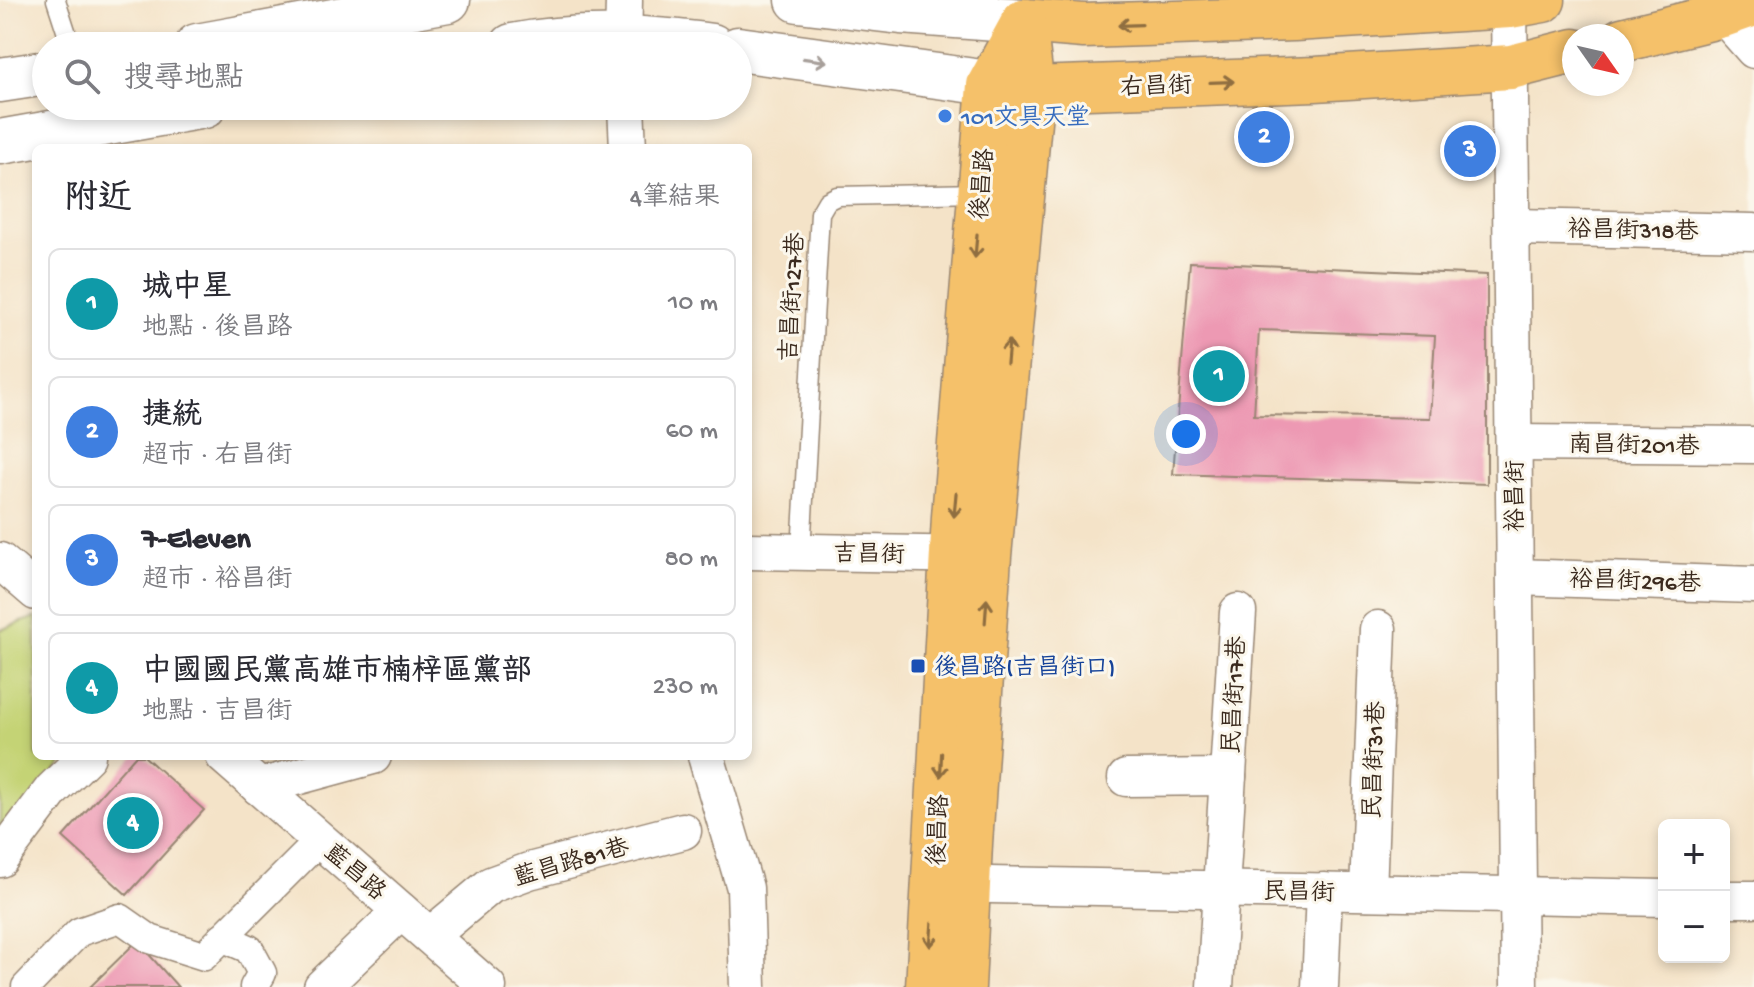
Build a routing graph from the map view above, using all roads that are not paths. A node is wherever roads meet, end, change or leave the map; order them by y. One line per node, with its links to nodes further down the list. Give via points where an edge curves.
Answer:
1 (56, 0): 8 (lane)
2 (448, 0): 9 (street)
3 (798, 0): 5 (street, via 901,12)
4 (1521, 2): 5 (main road, one-way to 5, via 1294,19 1099,26); 16 (street, 裕昌街)
5 (1022, 10): 19 (main road, 後昌路); 20 (main road, 後昌路)
6 (1739, 10): 12 (main road); 13 (street)
7 (623, 28): 10 (street); 11 (street)
8 (66, 32)
9 (273, 32)
10 (595, 32)
11 (643, 32)
12 (1634, 37)
13 (1754, 50)
14 (752, 51): 19 (street, 右昌街, one-way to 19)
15 (1562, 54): 16 (main road, 右昌街)
16 (1511, 67): 20 (main road, 右昌街, one-way to 16); 26 (street, 裕昌街)
17 (32, 75): 18 (street)
18 (0, 80)
19 (989, 85): 20 (street, 右昌街); 25 (main road, 後昌路)
20 (1032, 89): 32 (main road, 後昌路, one-way to 20)
21 (78, 120): 23 (street)
22 (627, 120): 24 (street)
23 (0, 142)
24 (628, 144)
25 (980, 193): 31 (lane, 吉昌街127巷, via 837,196 820,213); 32 (main road, 後昌路, one-way to 32)
26 (1512, 227): 27 (street, 裕昌街318巷); 28 (street, 裕昌街)
27 (1754, 232)
28 (1514, 443): 29 (street, 南昌街201巷); 34 (street, 裕昌街)
29 (1754, 445)
30 (752, 551): 31 (street, 吉昌街)
31 (801, 552): 32 (street, 吉昌街)
32 (970, 555): 49 (main road, 後昌路, via 970,844)
33 (0, 561): 36 (street)
34 (1515, 577): 35 (street, 裕昌街296巷); 53 (street, 裕昌街)
35 (1754, 585)
36 (32, 589)
37 (1238, 612): 43 (street, 民昌街17巷)
38 (1378, 629): 52 (street, 民昌街31巷)
39 (83, 760): 48 (street, via 52,790)
40 (229, 760): 45 (street, 藍昌路)
41 (358, 760): 45 (street)
42 (707, 760): 64 (street, via 745,888)
43 (1228, 777): 44 (street, 民昌街17巷); 50 (street, 民昌街17巷)
44 (1126, 778)
45 (259, 787): 47 (street, 藍昌路)
46 (683, 831): 58 (street, 藍昌路81巷, via 491,885)
47 (320, 840): 57 (street, 藍昌路); 59 (street)
48 (0, 859)
49 (952, 884): 50 (street, 民昌街); 65 (main road, 後昌路, one-way to 65); 66 (main road, 後昌路)
50 (1221, 889): 51 (street, 民昌街); 67 (street, 民昌街17巷)
51 (1324, 891): 52 (street, 民昌街); 68 (street)
52 (1368, 892): 53 (street, 民昌街)
53 (1518, 895): 54 (street, 民昌街); 69 (street, 裕昌街)
54 (1658, 898)
55 (1730, 899): 56 (street)
56 (1754, 899)
57 (401, 911): 58 (street, 藍昌路); 62 (street)
58 (430, 936): 63 (street, 藍昌路)
59 (222, 937): 60 (street, via 204,956 150,939 120,918 79,932); 61 (street, via 249,949 262,973)
60 (26, 987)
61 (254, 987)
62 (322, 987)
63 (488, 987)
64 (748, 987)
65 (928, 987)
66 (963, 987)
67 (1215, 987)
68 (1320, 987)
69 (1519, 987)

